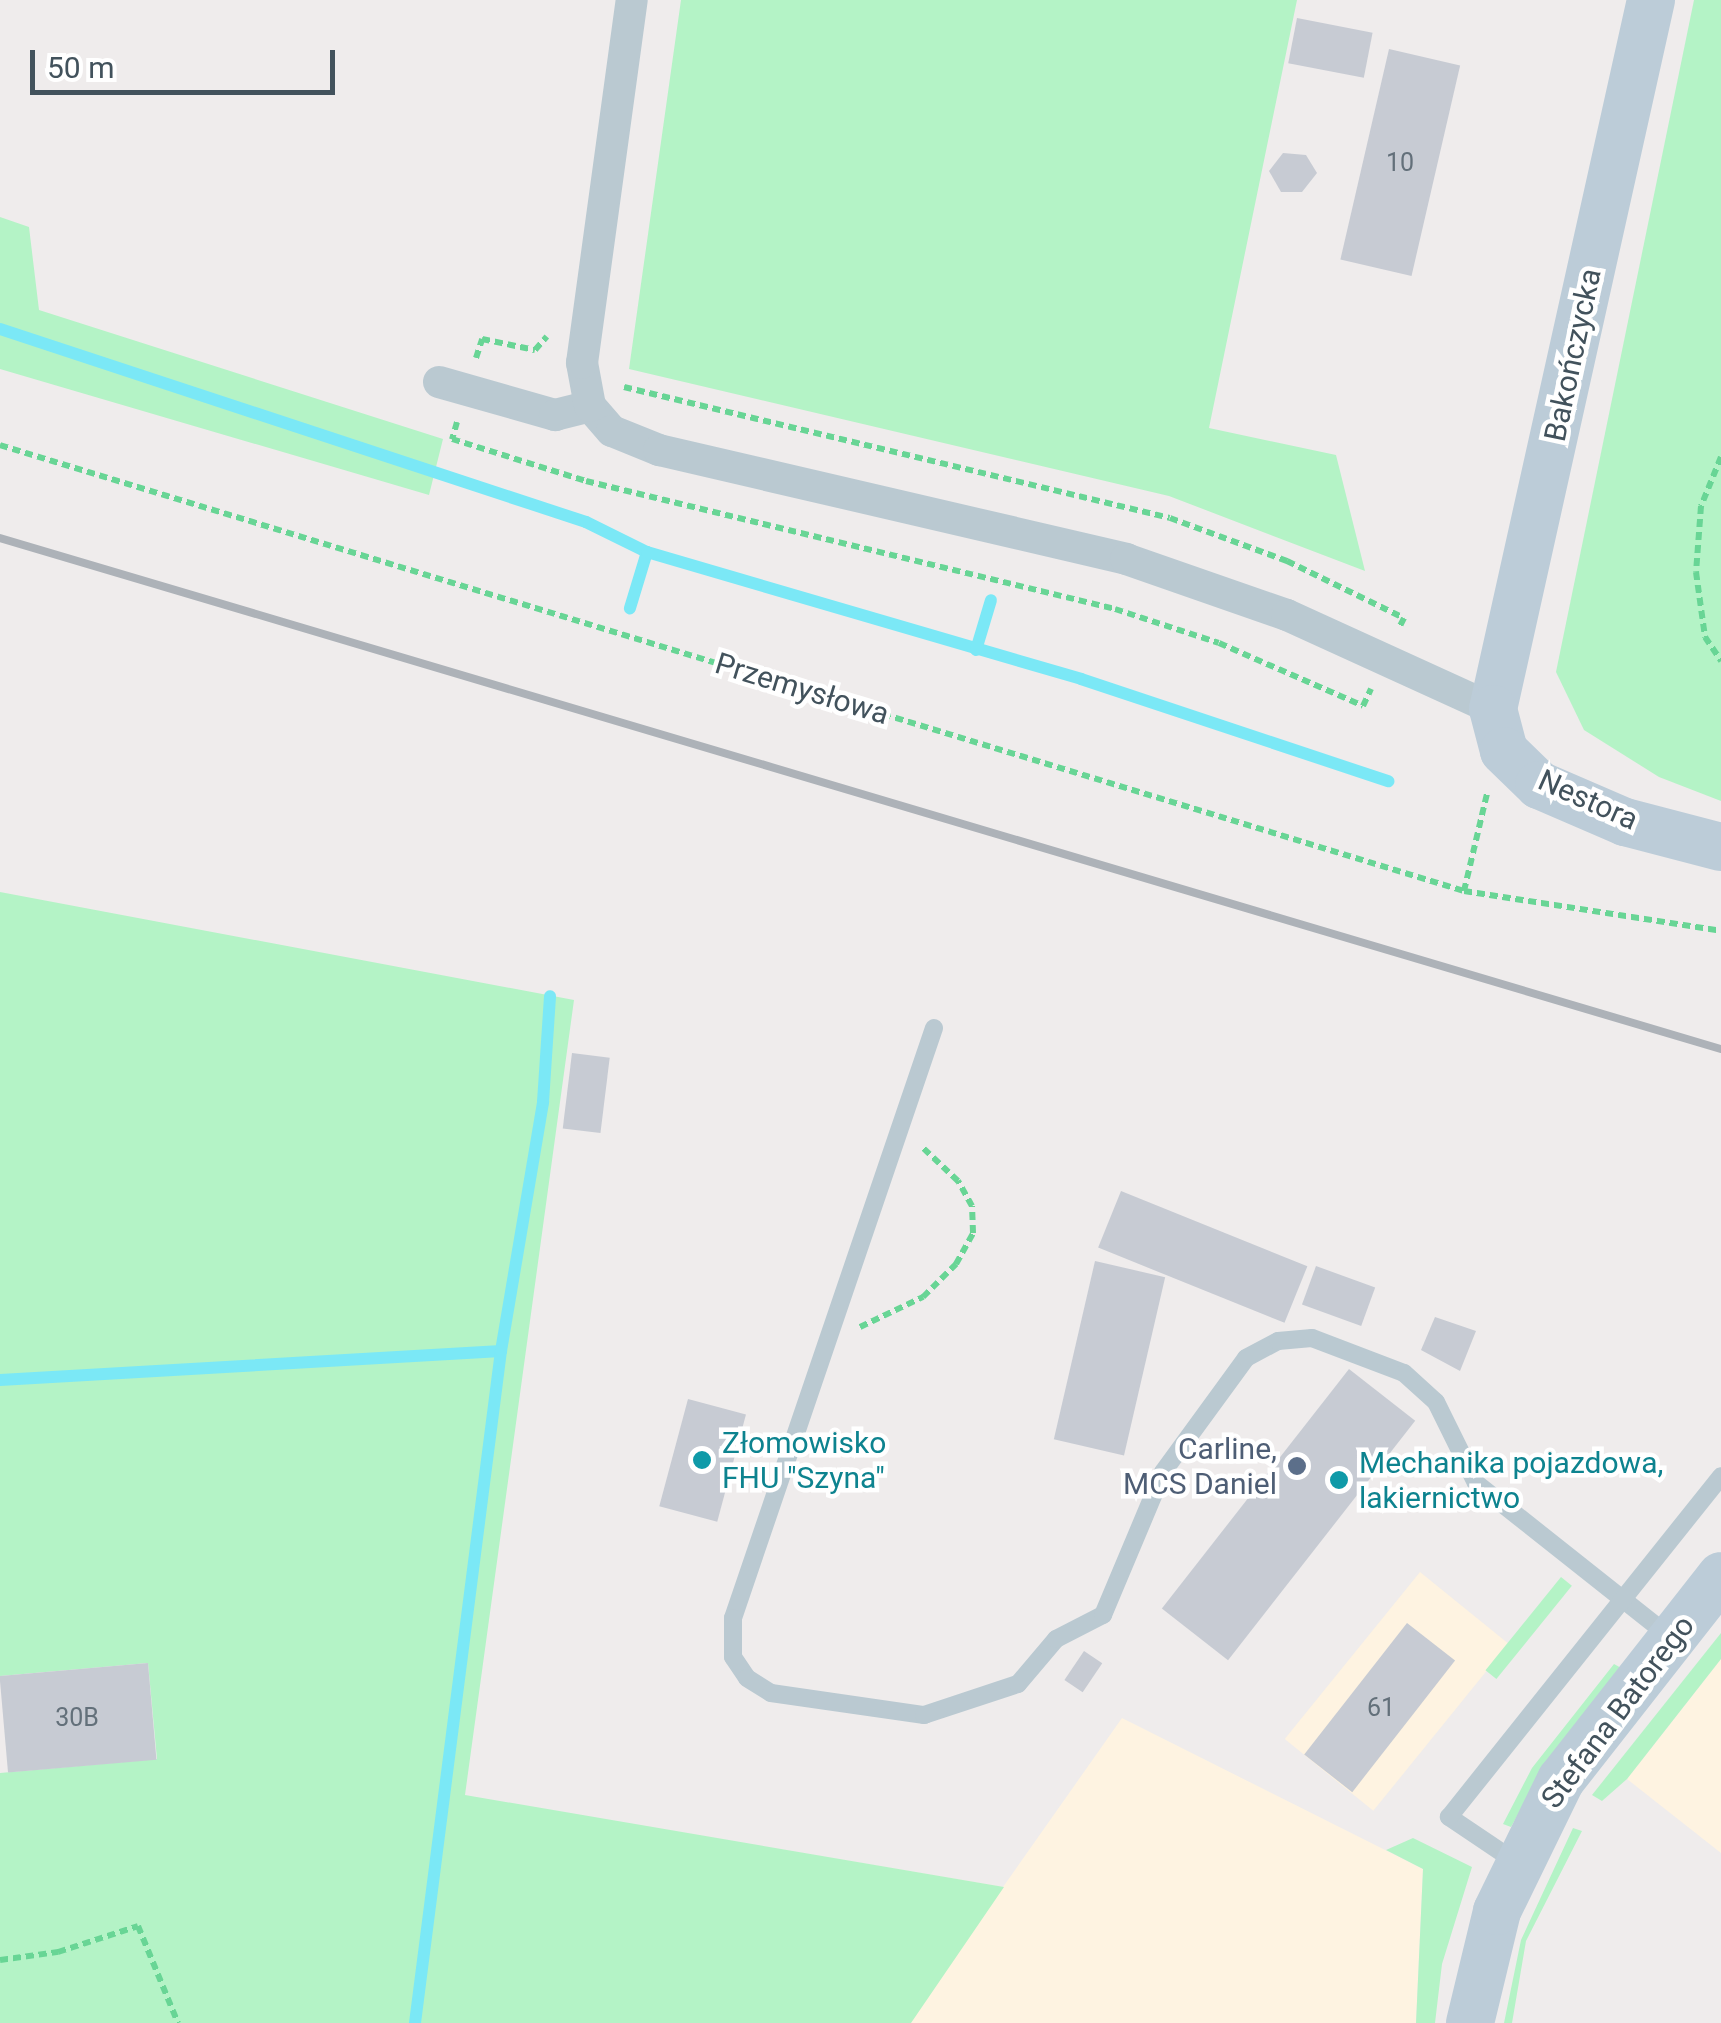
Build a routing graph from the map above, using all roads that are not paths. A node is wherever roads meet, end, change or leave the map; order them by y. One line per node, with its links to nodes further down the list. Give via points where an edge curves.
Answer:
1 (632, 0): 4 (street, via 582,363)
2 (1651, 0): 5 (street, Bakończycka)
3 (453, 386): 4 (street, via 554,415)
4 (590, 406): 5 (street, via 612,431 659,450 1126,559 1287,615 1384,660)
5 (1499, 730): 6 (street, Nestora, via 1540,785 1582,805)
6 (1721, 847)
7 (934, 1028): 10 (lane, via 733,1618 733,1657 771,1693 924,1715 1018,1684 1056,1639 1103,1615 1163,1472 1246,1358 1278,1341 1312,1338 1404,1373 1436,1402 1476,1483)
8 (1721, 1476): 10 (lane)
9 (1721, 1576): 11 (street, Stefana Batorego)
10 (1622, 1601): 11 (lane); 12 (lane, via 1449,1817)
11 (1671, 1638): 12 (street, Stefana Batorego, via 1561,1780)
12 (1516, 1862): 13 (street, Stefana Batorego, via 1482,1952)
13 (1470, 2023)

